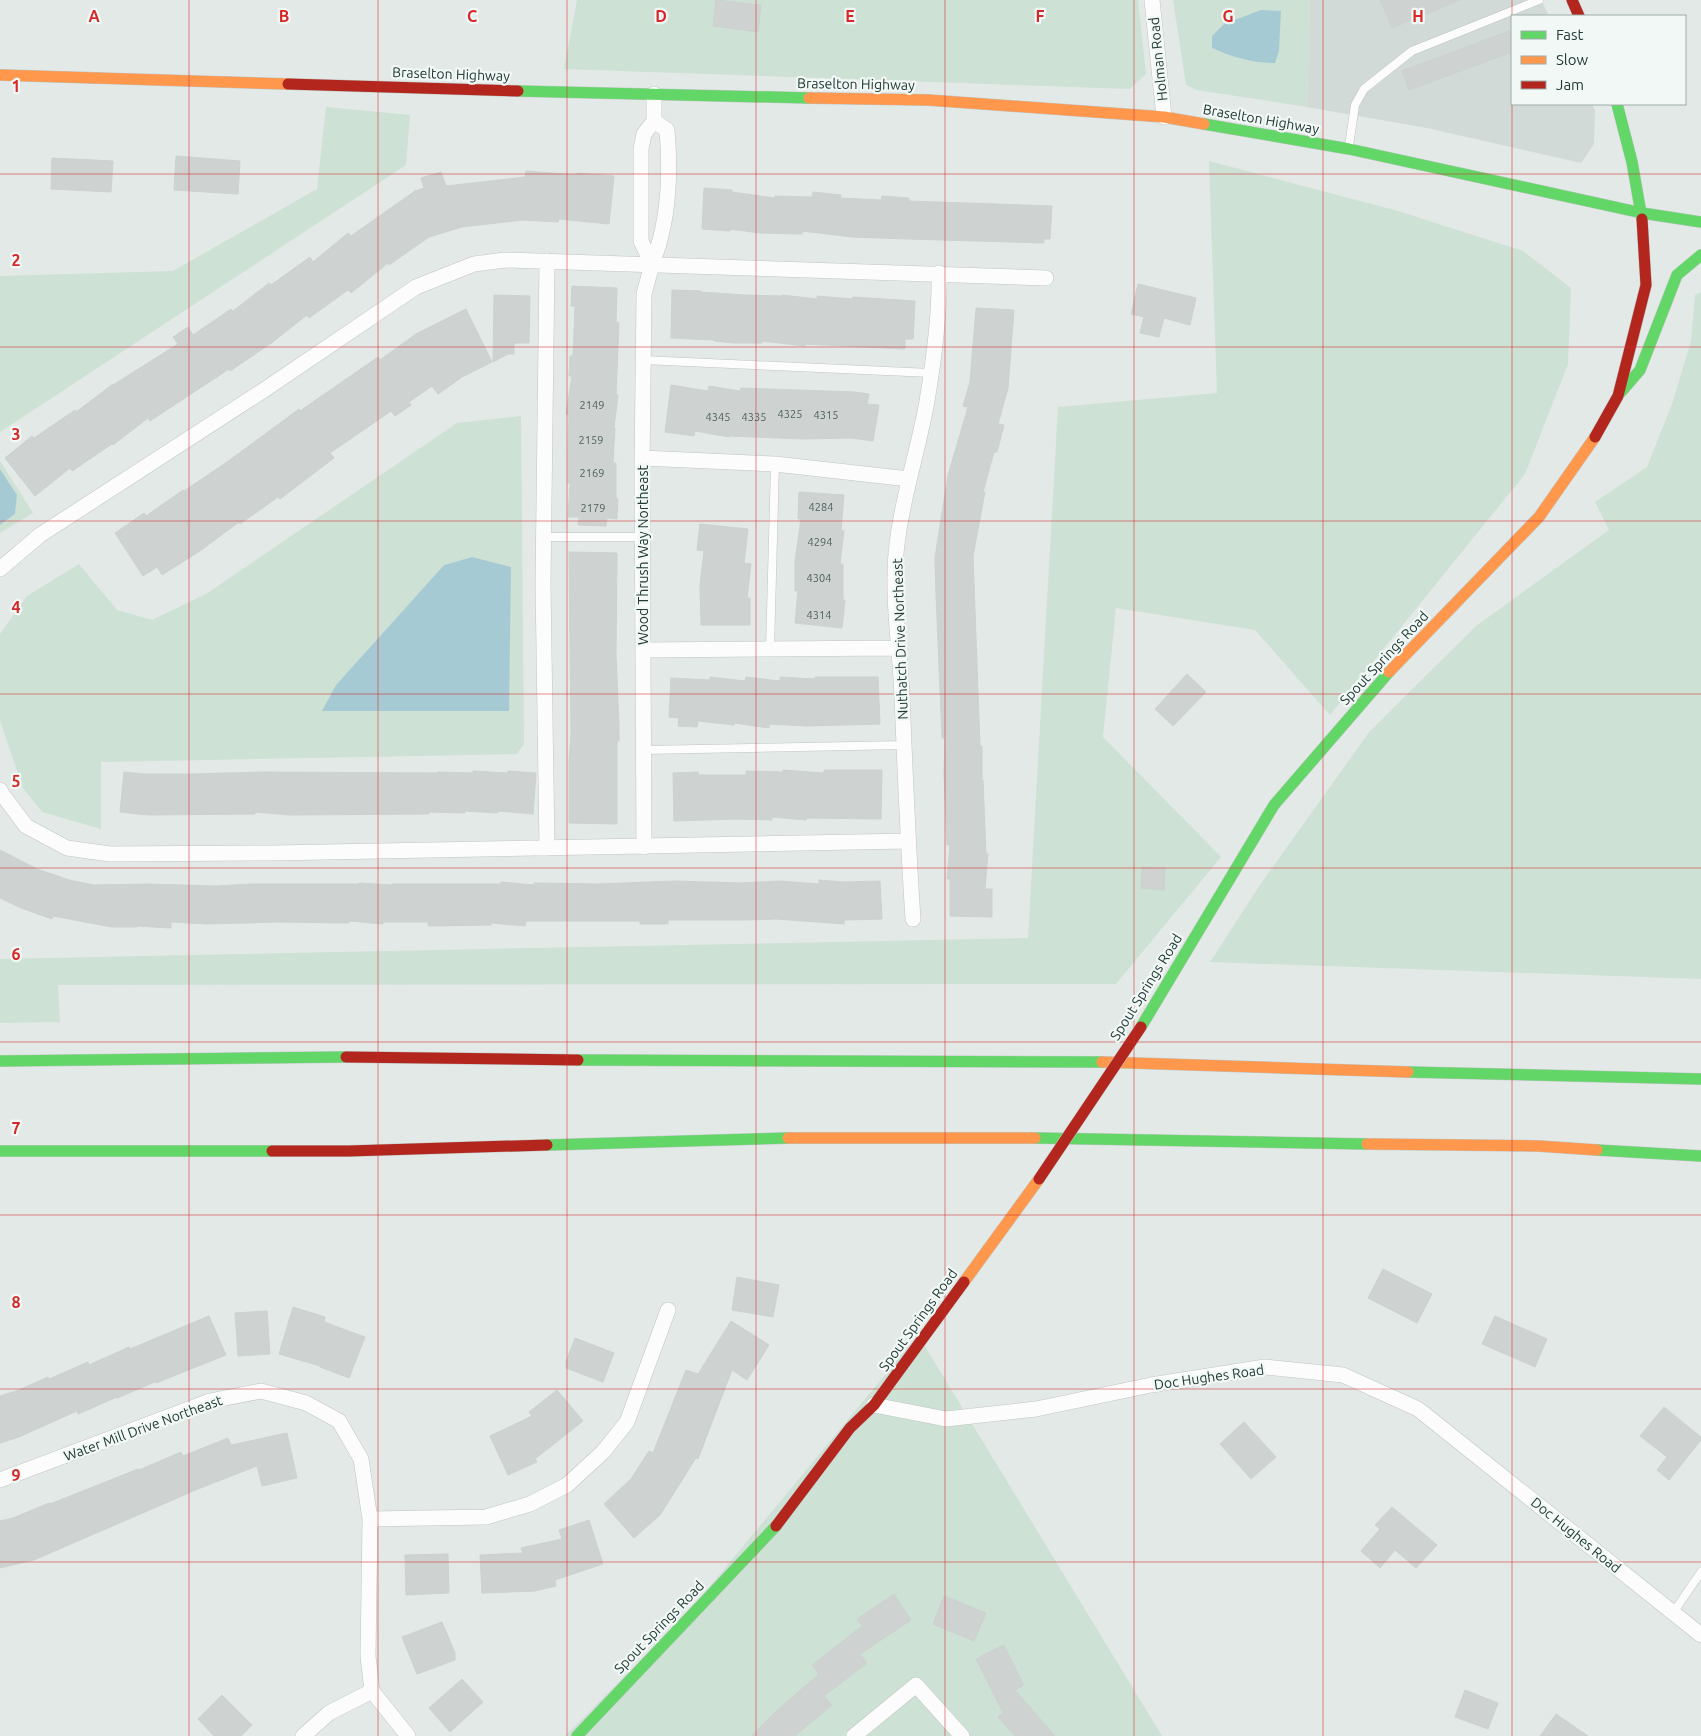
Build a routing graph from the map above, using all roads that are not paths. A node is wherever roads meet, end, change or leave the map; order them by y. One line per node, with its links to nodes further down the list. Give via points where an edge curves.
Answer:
1 (1152, 0): 8 (street, Holman Road)
2 (1539, 0): 10 (lane, via 1412,50 1364,89 1355,105)
3 (1572, 0): 4 (main road)
4 (1579, 15)
5 (0, 75): 6 (main road, Braselton Highway)
6 (654, 94): 8 (main road, Braselton Highway, via 928,100); 9 (street)
7 (1617, 105): 11 (main road, Spout Springs Road)
8 (1164, 117): 10 (main road, Braselton Highway)
9 (654, 121): 15 (street, via 644,134 641,149 641,241); 15 (street, Wood Thrush Way Northeast, via 667,130 669,151 667,215)
10 (1348, 149): 11 (main road, Braselton Highway)
11 (1642, 212): 12 (main road, Braselton Highway); 20 (main road, Spout Springs Road, via 1646,285)
12 (1701, 222)
13 (1701, 255): 20 (main road, via 1678,275 1640,370)
14 (547, 261): 15 (street); 24 (street); 26 (street, via 506,260 474,264 416,287 40,535)
15 (652, 264): 16 (street); 18 (street, Wood Thrush Way Northeast, via 644,294)
16 (939, 273): 17 (street); 19 (street, Nuthatch Drive Northeast, via 940,300)
17 (1046, 278)
18 (644, 360): 19 (lane); 21 (street, Wood Thrush Way Northeast)
19 (930, 373): 23 (street, Nuthatch Drive Northeast, via 927,401)
20 (1618, 396): 42 (main road, Spout Springs Road, bridge, via 1539,517 1389,672 1274,805 1141,1026 1038,1179)
21 (642, 458): 22 (street); 25 (street, Wood Thrush Way Northeast)
22 (775, 464): 23 (street); 28 (lane)
23 (909, 478): 27 (street, Nuthatch Drive Northeast, via 896,553)
24 (543, 537): 25 (lane); 35 (street)
25 (642, 538): 29 (street, Wood Thrush Way Northeast)
26 (0, 569)
27 (899, 648): 28 (street); 30 (street, Nuthatch Drive Northeast)
28 (770, 649): 29 (street)
29 (643, 650): 31 (street, Wood Thrush Way Northeast)
30 (904, 745): 31 (lane); 33 (street, Nuthatch Drive Northeast)
31 (644, 750): 34 (street, Wood Thrush Way Northeast)
32 (0, 790): 35 (street, via 26,826 67,848 110,854)
33 (908, 841): 34 (street); 36 (street, Nuthatch Drive Northeast)
34 (644, 847): 35 (street)
35 (547, 848)
36 (913, 919)
37 (0, 1061): 38 (main road, via 307,1057 1125,1062)
38 (1701, 1079)
39 (0, 1151): 40 (main road, via 349,1151 781,1138 1095,1138 1538,1146)
40 (1701, 1156)
41 (668, 1310): 44 (street, via 627,1422 603,1452 568,1485 530,1504 486,1517)
42 (874, 1405): 46 (street, Doc Hughes Road, via 946,1419 1036,1409 1151,1385 1265,1367 1344,1376 1418,1410); 51 (main road, Spout Springs Road, via 850,1428 770,1534)
43 (0, 1480): 44 (street, Water Mill Drive Northeast, via 210,1401 261,1391 306,1403 339,1421 361,1459)
44 (370, 1519): 48 (street, Water Mill Drive Northeast, via 368,1656)
45 (1701, 1572): 46 (lane)
46 (1673, 1613): 47 (street, Doc Hughes Road)
47 (1701, 1635)
48 (372, 1691): 49 (street, via 329,1713); 50 (street)
49 (303, 1736)
50 (408, 1736)
51 (577, 1736)
52 (854, 1736): 53 (street, via 916,1685)
53 (962, 1736)

